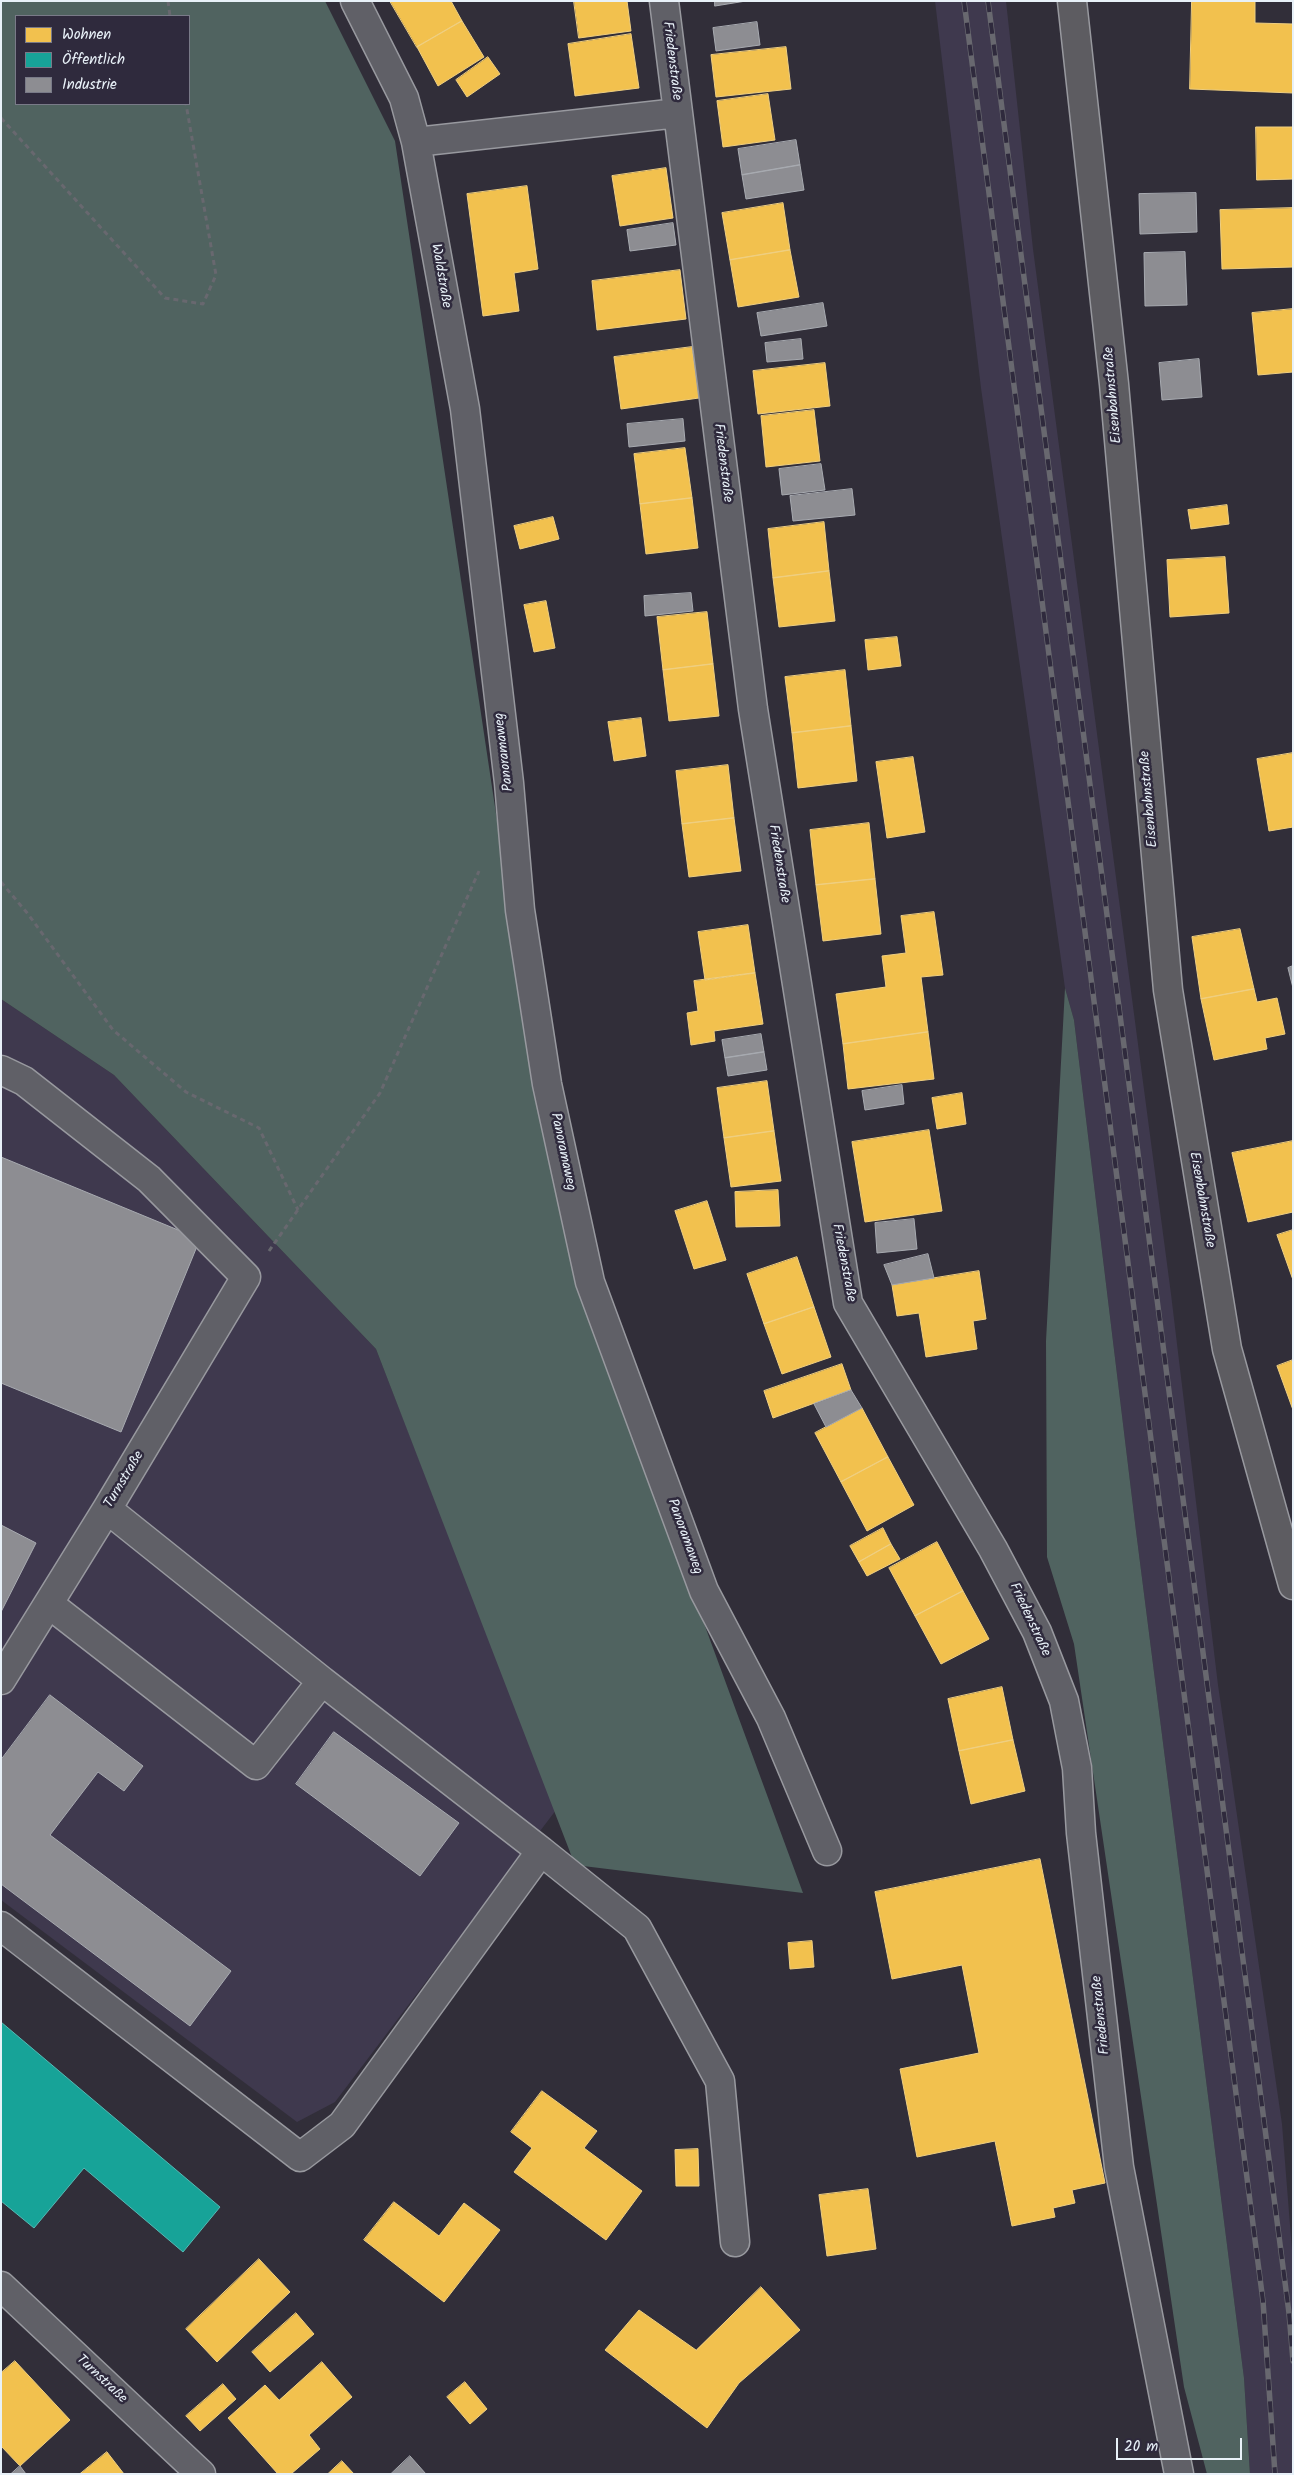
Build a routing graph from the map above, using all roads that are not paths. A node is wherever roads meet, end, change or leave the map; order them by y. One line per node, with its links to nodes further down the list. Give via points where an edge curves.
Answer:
1 (355, 1): 5 (street, Waldstraße, via 404,98)
2 (664, 1): 4 (street, Friedenstraße)
3 (1072, 1): 9 (main road, Eisenbahnstraße, via 1114,384 1168,990 1227,1349)
4 (678, 113): 5 (street); 19 (street, Friedenstraße, via 752,709 848,1303 993,1548 1037,1632 1064,1701 1077,1768 1081,1833 1119,2167)
5 (416, 142): 6 (street, Waldstraße)
6 (465, 410): 13 (street, Panoramaweg, via 509,783 520,910 547,1084 590,1282 704,1591 771,1718)
7 (1, 1070): 8 (street, Turnstraße, via 24,1081 149,1179 246,1277)
8 (107, 1509): 10 (street, Turnstraße); 12 (street)
9 (1293, 1585)
10 (49, 1604): 11 (street, Turnstraße); 12 (street, via 256,1765)
11 (1, 1680)
12 (322, 1681): 14 (street)
13 (826, 1850)
14 (541, 1851): 15 (street, via 342,2125 300,2157); 16 (street, via 637,1928 720,2081)
15 (1, 1926)
16 (735, 2242)
17 (1, 2286): 18 (street, Turnstraße)
18 (201, 2474)
19 (1179, 2474)

